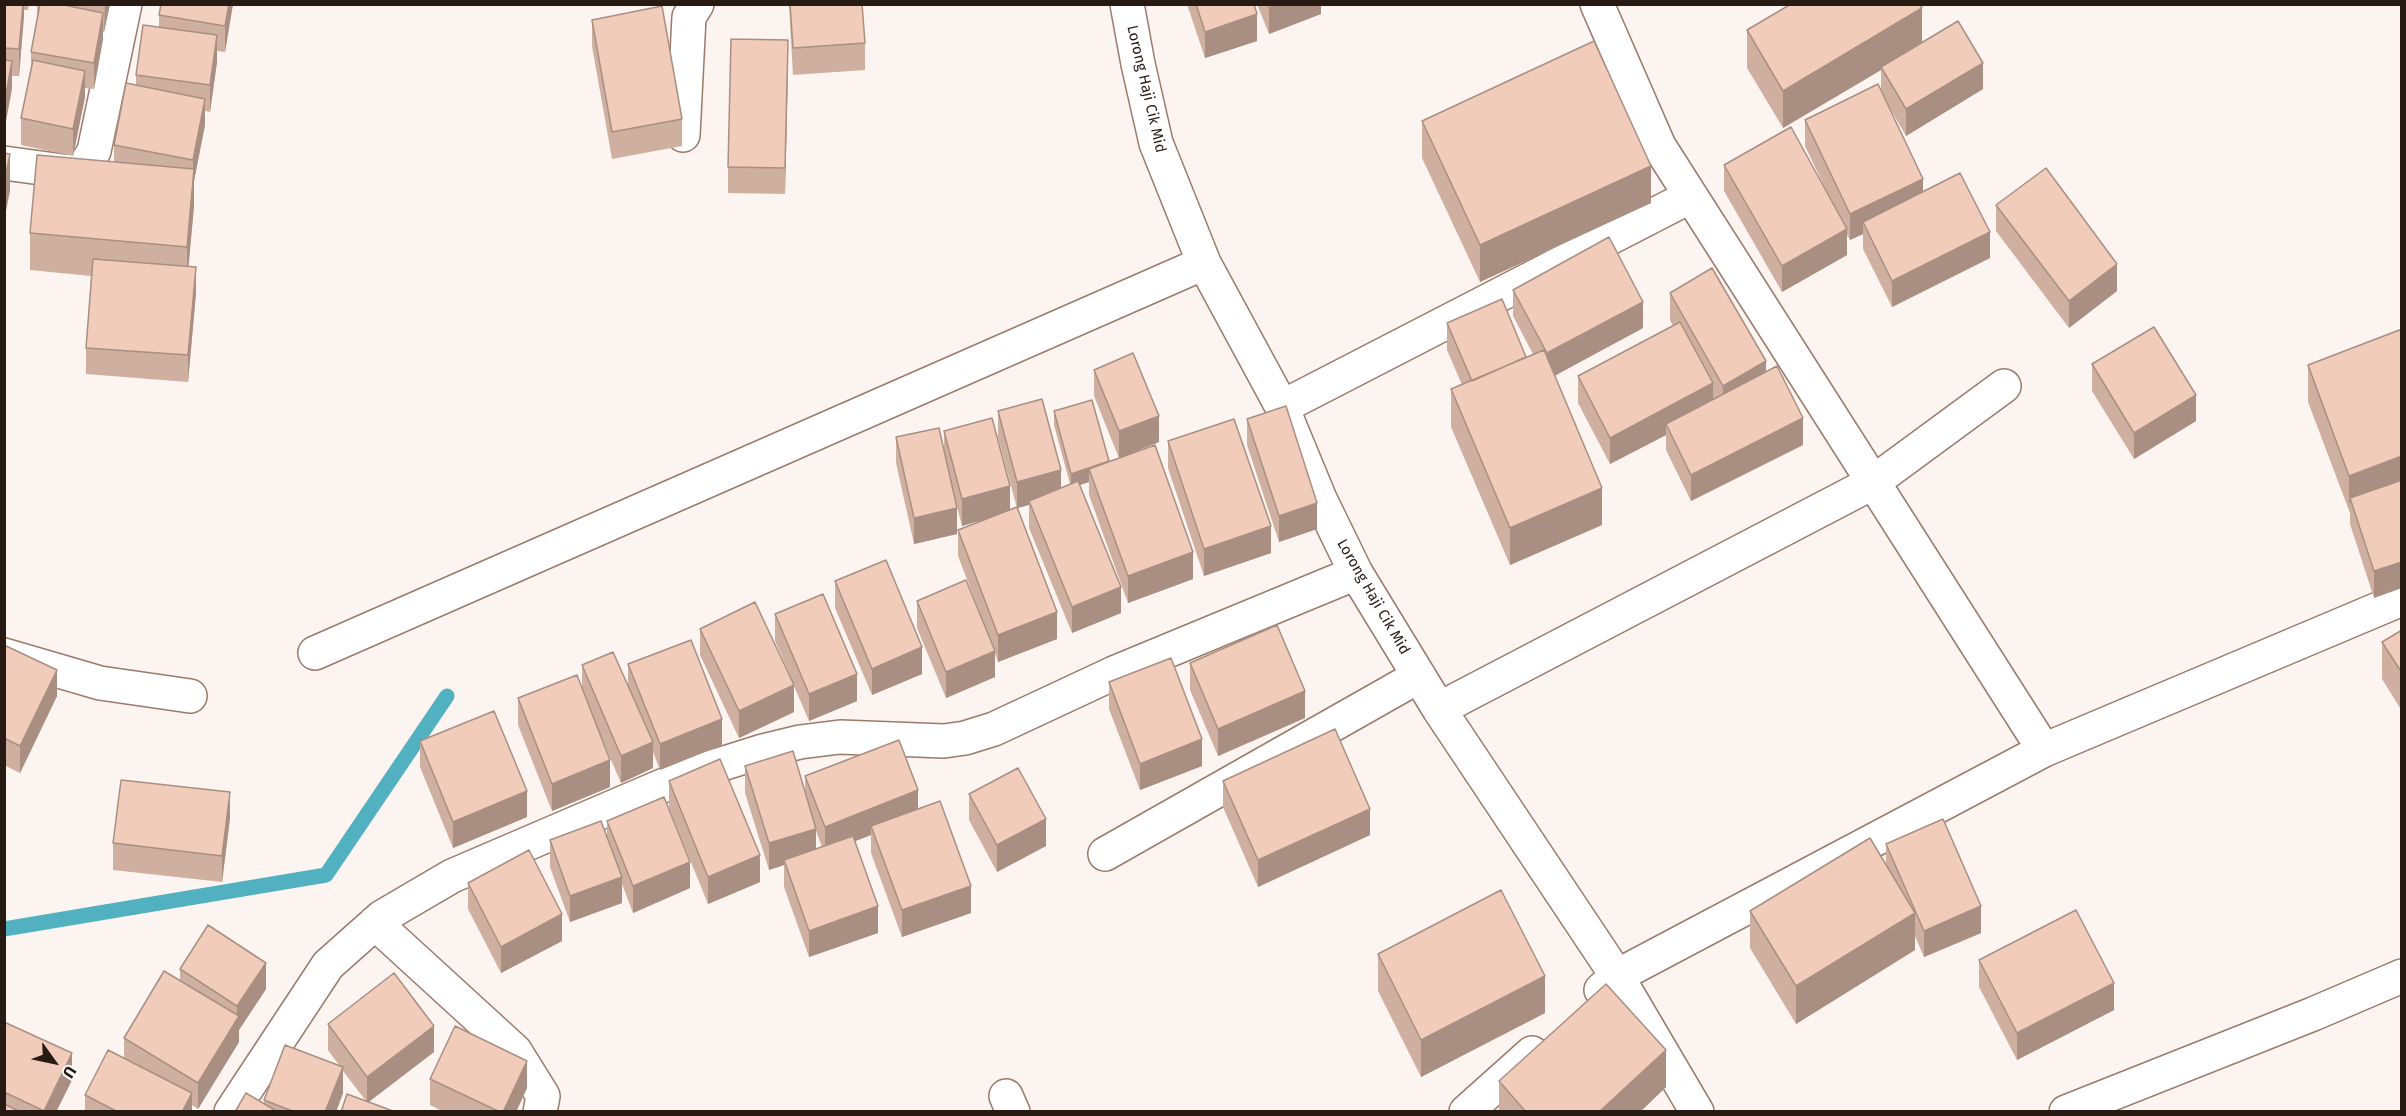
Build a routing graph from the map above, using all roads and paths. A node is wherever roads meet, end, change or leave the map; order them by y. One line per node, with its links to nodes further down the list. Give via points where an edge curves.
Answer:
1 (125, 4): 6 (street, via 94,151 88,161 70,172)
2 (697, 4): 5 (street, via 689,17)
3 (1127, 4): 8 (street, Lorong Haji Cik Mid, via 1156,143)
4 (1598, 4): 7 (street, via 1659,146)
5 (683, 135)
6 (4, 163)
7 (1691, 196): 10 (street); 11 (street)
8 (1204, 262): 10 (street, Lorong Haji Cik Mid); 14 (street)
9 (2004, 386): 11 (street)
10 (1282, 406): 12 (street, Lorong Haji Cik Mid)
11 (1872, 483): 18 (street); 19 (street)
12 (1356, 573): 16 (street, Lorong Haji Cik Mid); 21 (street, via 965,738 944,741 840,736 763,751 690,774 452,876)
13 (2402, 599): 19 (street)
14 (315, 653)
15 (4, 655): 17 (street, via 100,683)
16 (1419, 676): 18 (street, Lorong Haji Cik Mid); 20 (street)
17 (190, 696)
18 (1439, 709): 22 (street, Lorong Haji Cik Mid)
19 (2044, 750): 22 (street)
20 (1105, 854)
21 (378, 920): 26 (street, via 328,965); 27 (street, via 515,1051 543,1096)
22 (1617, 976): 24 (street); 29 (street, Lorong Haji Cik Mid)
23 (2402, 976): 30 (street)
24 (1582, 1007)
25 (1556, 1031): 28 (street)
26 (231, 1112)
27 (540, 1112)
28 (1466, 1112)
29 (1697, 1112)
30 (2066, 1112)

